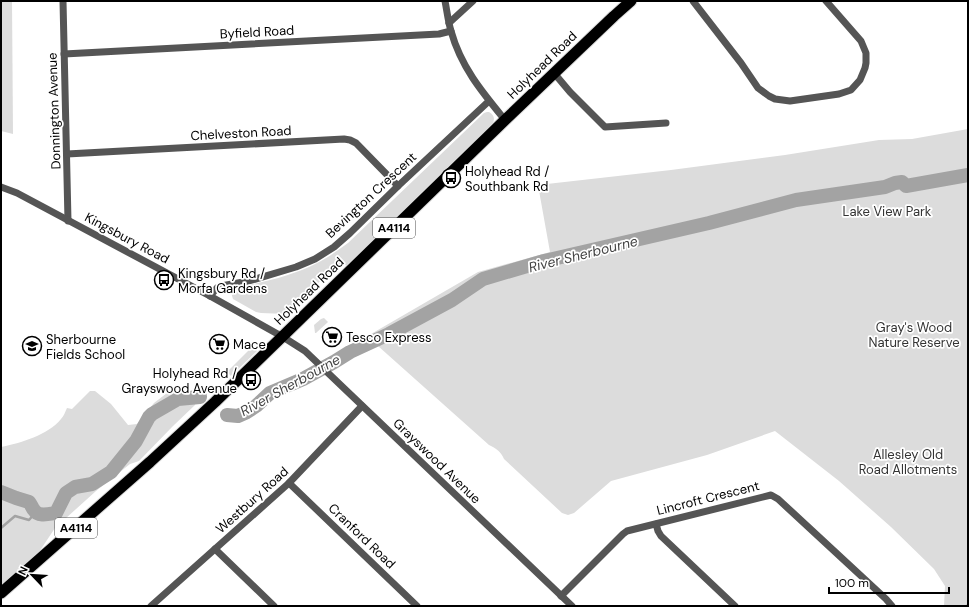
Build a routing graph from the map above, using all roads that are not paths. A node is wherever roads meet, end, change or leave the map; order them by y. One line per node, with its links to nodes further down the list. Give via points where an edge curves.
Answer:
1 (63, 1): 9 (street, Donnington Avenue)
2 (445, 1): 7 (street)
3 (473, 1): 7 (street)
4 (631, 1): 10 (highway, Holyhead Road / A4114)
5 (693, 1): 6 (street, via 758,88 775,99 790,101 851,90 860,80 865,68 866,53 861,41)
6 (826, 1)
7 (449, 23): 8 (street)
8 (451, 31): 9 (street, Byfield Road, via 440,34); 11 (street, via 474,82)
9 (64, 54): 14 (street, Donnington Avenue)
10 (554, 73): 12 (highway, Holyhead Road / A4114); 13 (street, via 605,127)
11 (489, 101): 12 (street); 15 (street, Bevington Crescent)
12 (505, 120): 19 (highway, Holyhead Road / A4114)
13 (666, 123)
14 (67, 154): 15 (street, Chelveston Road, via 344,139 356,143); 17 (street, Donnington Avenue)
15 (398, 186): 18 (street, Bevington Crescent, via 350,233 315,259 278,273 221,286)
16 (1, 187): 17 (street, Kingsbury Road)
17 (68, 220): 18 (street, Kingsbury Road)
18 (210, 296): 19 (street, Kingsbury Road)
19 (283, 336): 20 (street, Grayswood Avenue, via 305,351); 24 (highway, Holyhead Road / A4114, via 150,462)
20 (362, 406): 21 (street, Westbury Road); 25 (street, Grayswood Avenue)
21 (289, 484): 23 (street, Westbury Road); 28 (street, Cranford Road)
22 (656, 524): 25 (street, Lincroft Crescent, via 623,534); 30 (street, via 661,536); 31 (street, Lincroft Crescent, via 771,495 784,504)
23 (215, 549): 26 (street, Westbury Road); 27 (street)
24 (1, 593)
25 (561, 596): 29 (street, Grayswood Avenue)
26 (151, 606)
27 (274, 606)
28 (417, 606)
29 (572, 606)
30 (734, 606)
31 (892, 606)

